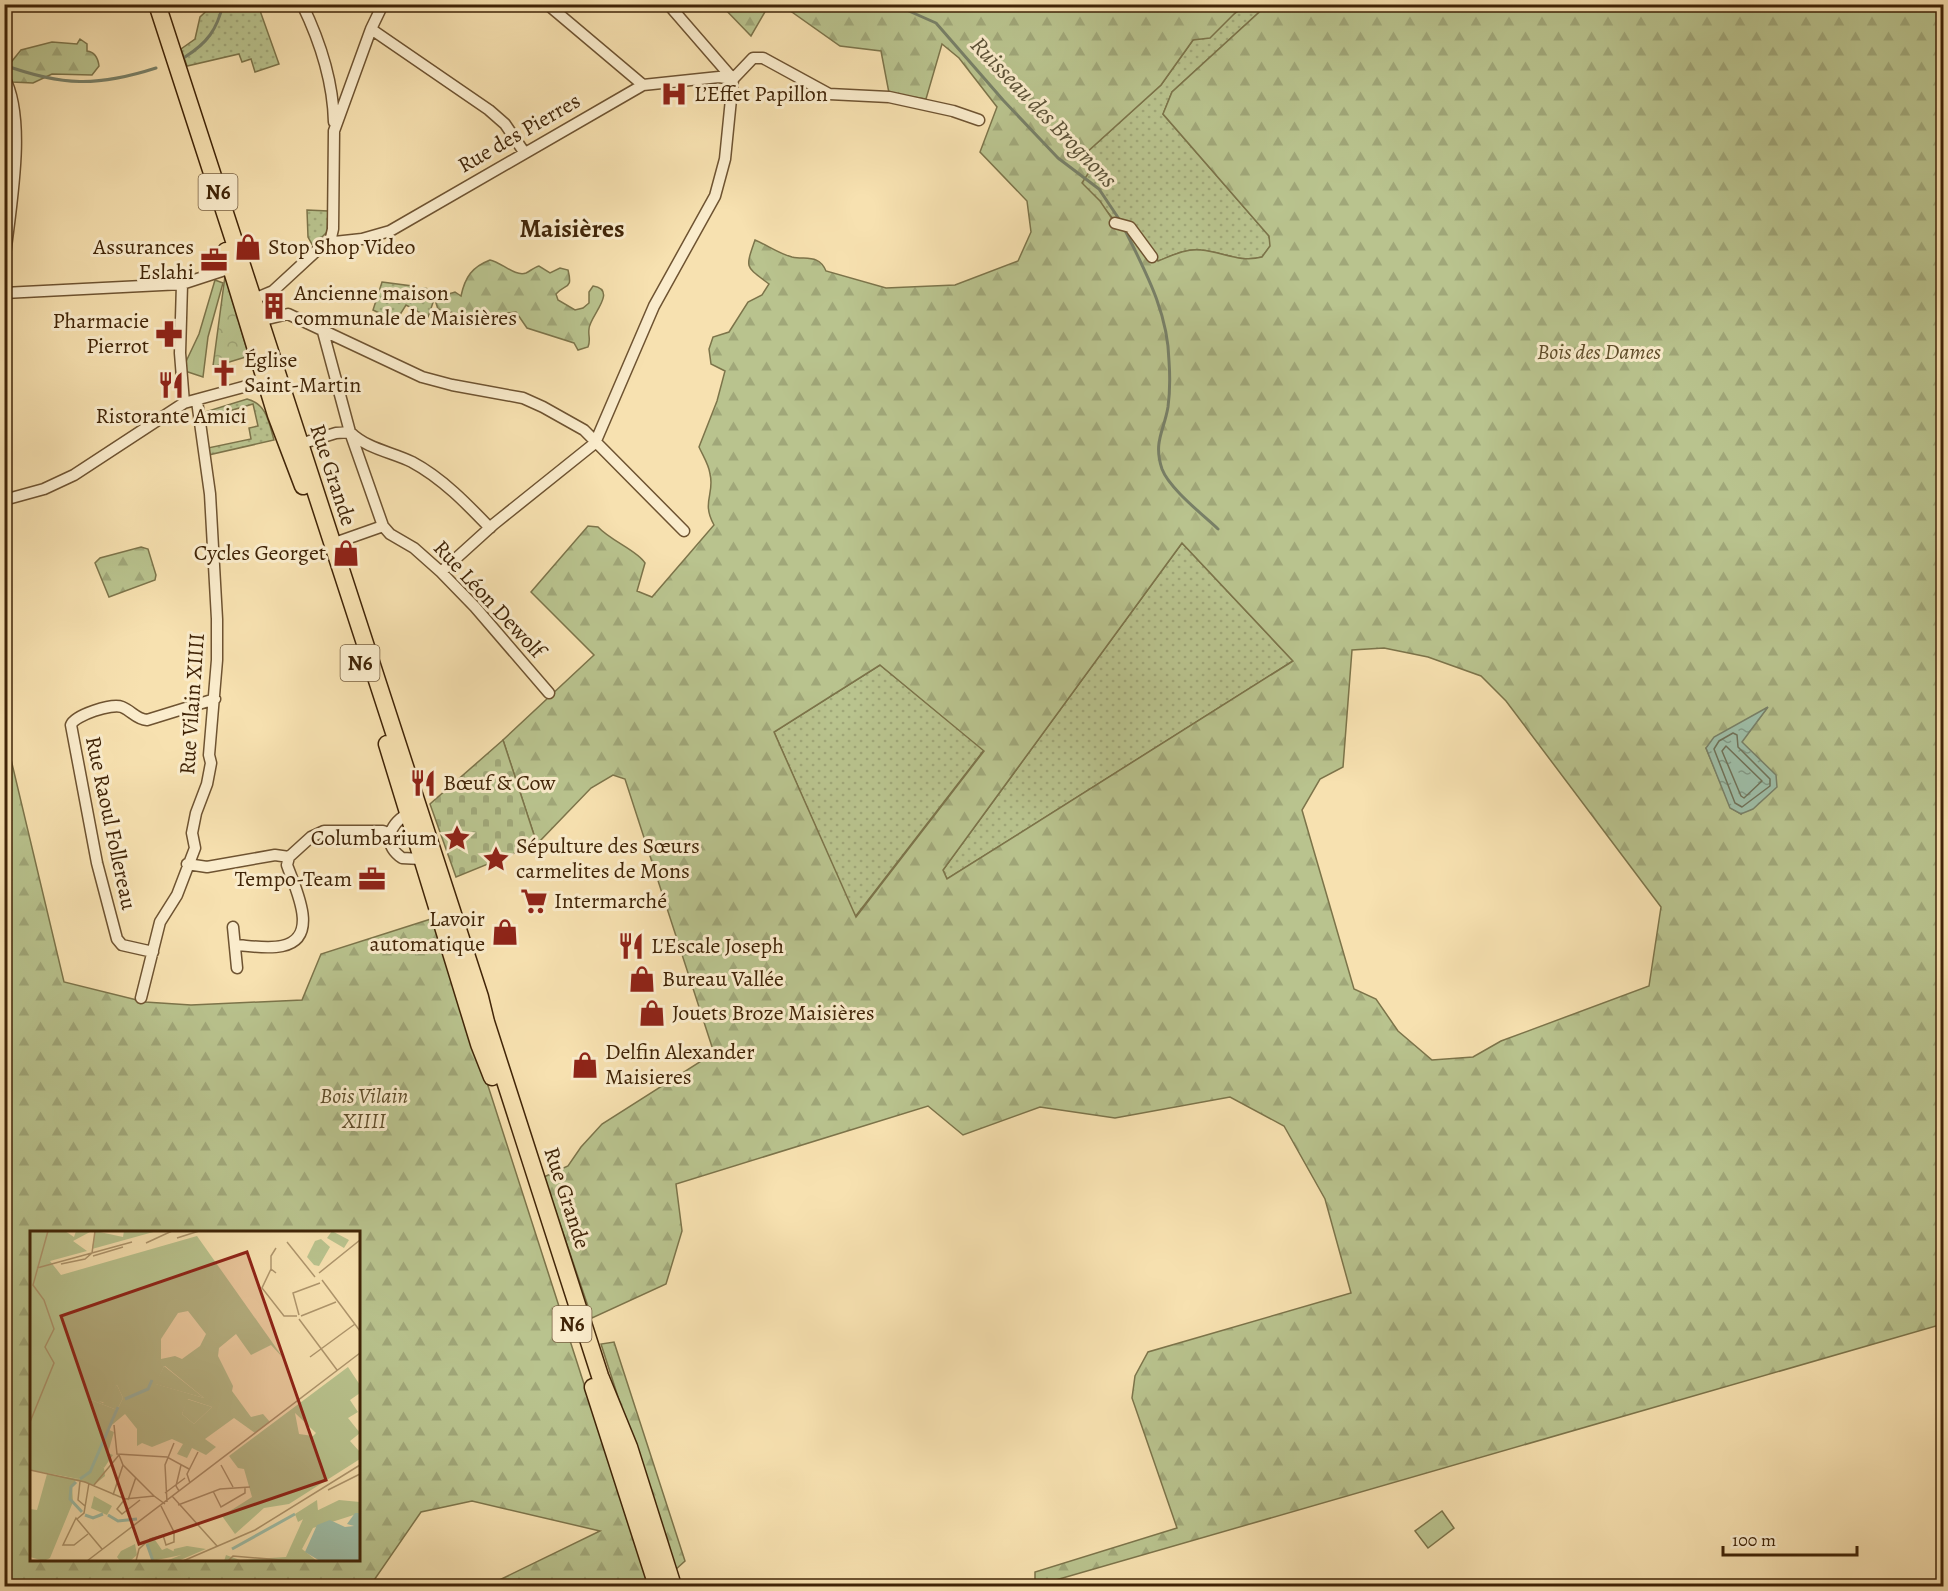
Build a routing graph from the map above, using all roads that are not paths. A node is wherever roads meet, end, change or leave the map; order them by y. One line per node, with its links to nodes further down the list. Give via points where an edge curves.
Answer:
1 (147, 4): 19 (main road, Rue Grande / N6)
2 (157, 4): 22 (main road, Rue Grande / N6)
3 (302, 4): 12 (street, via 325,64)
4 (547, 4): 10 (street)
5 (668, 4): 9 (street)
6 (379, 6): 7 (street)
7 (371, 29): 12 (street); 13 (street, via 489,110 505,124)
8 (4, 77): 14 (street, via 16,110 16,148)
9 (733, 79): 10 (street, Rue des Pierres); 11 (street, via 742,67 758,57 829,94 890,97); 29 (street, via 725,159 715,196 654,306)
10 (643, 85): 13 (street, Rue des Pierres)
11 (979, 120)
12 (334, 131): 16 (street, via 334,219)
13 (524, 152): 16 (street, Rue des Pierres, via 390,231)
14 (7, 206): 18 (street)
15 (1120, 224): 17 (street)
16 (330, 242): 22 (street, via 273,291)
17 (1152, 257)
18 (4, 265)
19 (231, 268): 20 (street); 22 (main road, Rue Grande / N6)
20 (182, 284): 21 (street); 27 (street, via 180,353)
21 (4, 293)
22 (247, 302): 23 (main road, Rue Grande / N6)
23 (253, 322): 24 (street, via 288,314); 25 (main road, Rue Grande / N6)
24 (322, 328): 28 (street); 29 (street, via 422,377 534,402 584,430)
25 (272, 380): 26 (street); 30 (main road, Rue Grande / N6); 39 (main road, Rue Grande / N6, via 315,523)
26 (197, 401): 27 (street); 38 (street, Rue Vilain XIIII, via 210,494 215,572)
27 (184, 403): 31 (street, via 74,475 44,489)
28 (350, 432): 30 (street); 32 (street); 33 (street, via 363,443 419,466 463,500)
29 (595, 442): 33 (street); 34 (street)
30 (300, 444): 35 (main road, Rue Grande / N6)
31 (4, 500)
32 (383, 526): 35 (street); 36 (street, Rue Léon Dewolf)
33 (490, 528): 36 (street)
34 (684, 531)
35 (332, 544): 39 (main road, Rue Grande / N6)
36 (441, 572): 37 (street, Rue Léon Dewolf)
37 (549, 693)
38 (215, 699): 43 (street, Rue Vilain XIIII, via 211,763 192,833 195,848); 46 (street, Rue Raoul Follereau, via 147,720 122,707 110,707 77,716 71,725 97,862 117,939 122,945)
39 (415, 818): 40 (street, via 394,823); 42 (main road, Rue Grande / N6); 50 (main road, Rue Grande / N6)
40 (389, 834): 41 (street, via 324,831 310,837); 42 (street, via 397,855)
41 (289, 857): 43 (street, via 275,855 207,867); 45 (street, via 287,865 304,916 301,932 285,946)
42 (421, 859): 49 (main road, Rue Grande / N6)
43 (187, 864): 46 (street, Rue Vilain XIIII, via 177,895 160,922)
44 (233, 927): 45 (street)
45 (236, 945): 47 (street)
46 (153, 952): 48 (street, Rue Vilain XIIII)
47 (237, 968)
48 (141, 998)
49 (657, 1587)
50 (673, 1587)

